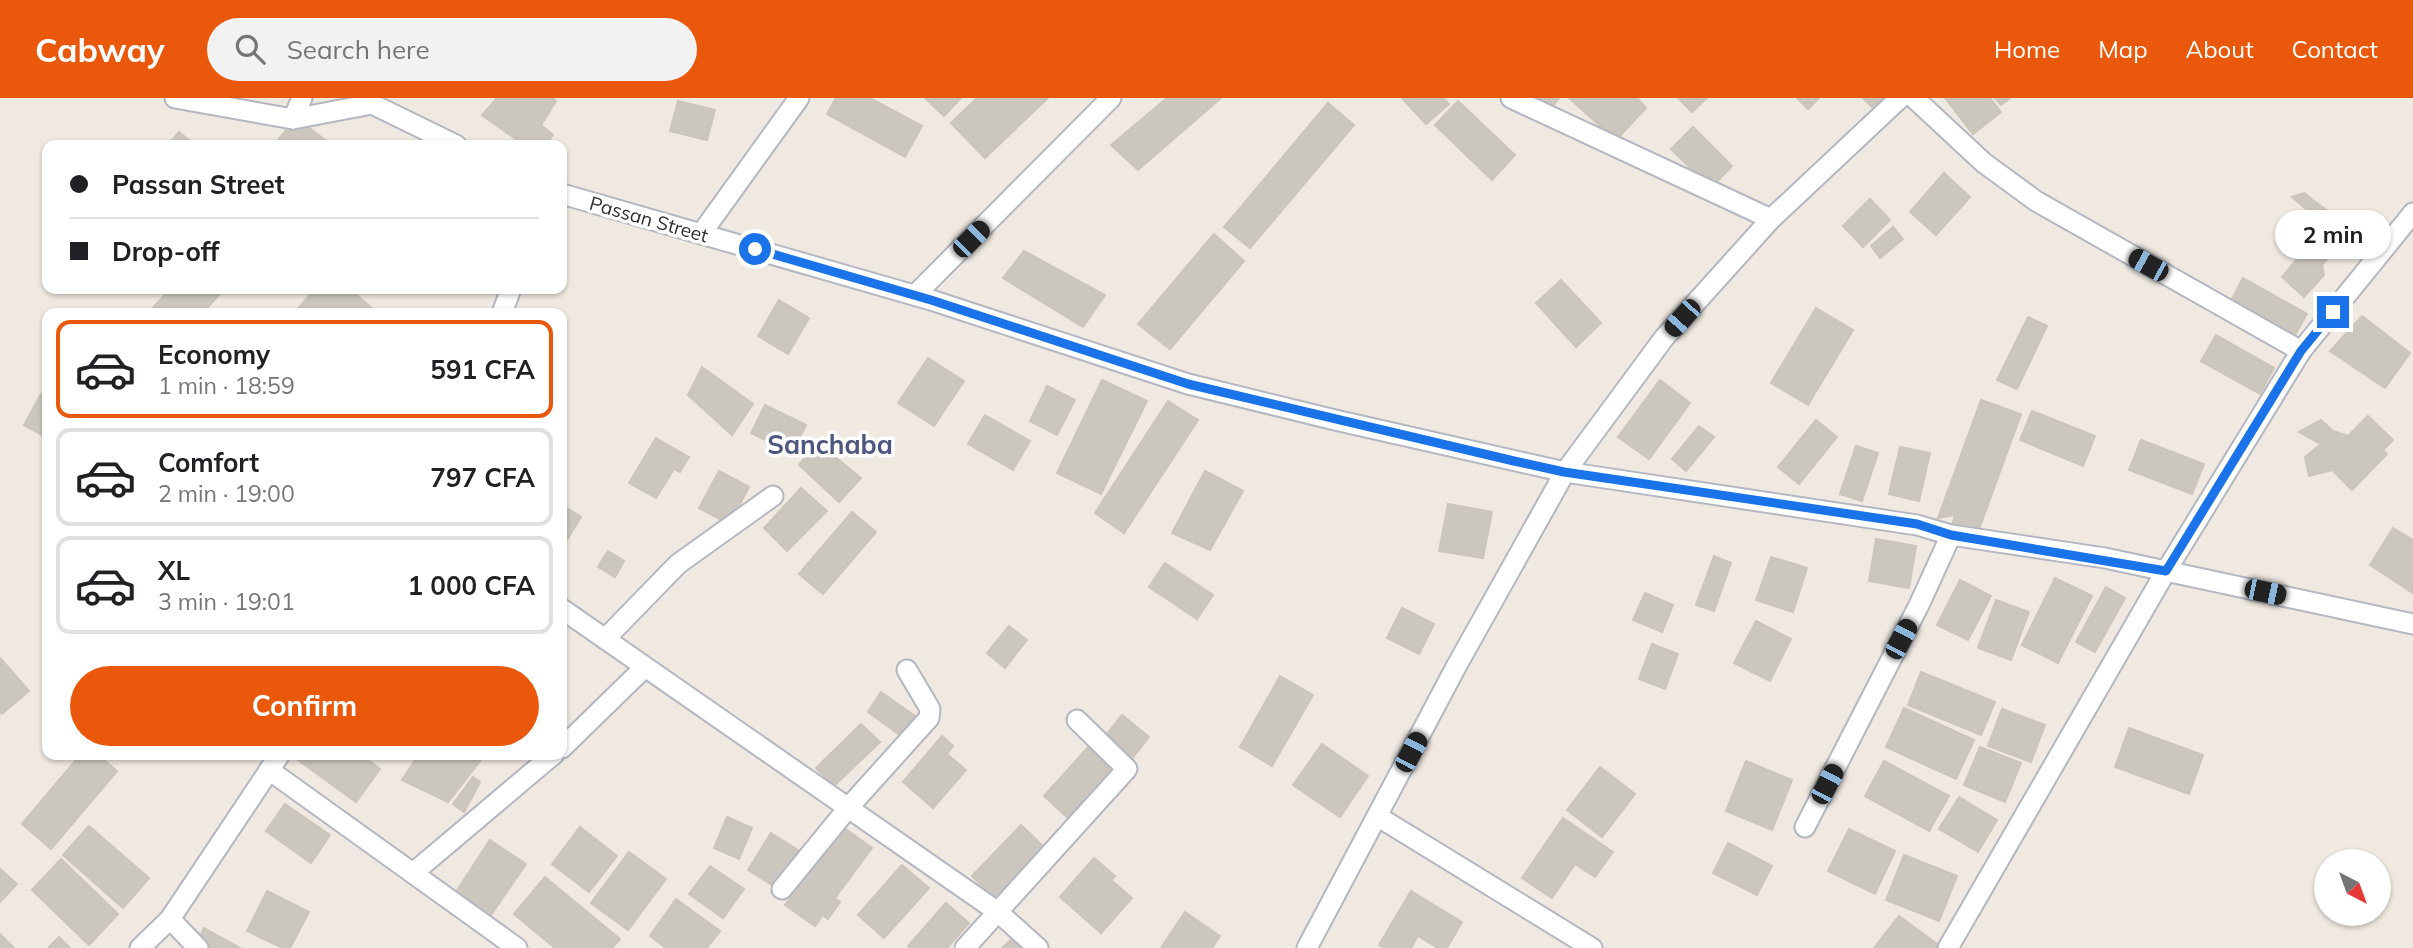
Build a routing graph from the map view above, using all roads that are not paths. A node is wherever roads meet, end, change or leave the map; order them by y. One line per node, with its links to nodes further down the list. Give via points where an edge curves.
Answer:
1 (175, 98): 9 (street)
2 (302, 98): 9 (street)
3 (799, 98): 14 (street)
4 (1511, 98): 13 (street)
5 (1900, 98): 13 (street)
6 (1914, 98): 16 (street, via 1984,163 2036,201)
7 (371, 100): 9 (street); 10 (street)
8 (1103, 101): 15 (street)
9 (293, 118)
10 (447, 140)
11 (567, 195): 14 (street, Passan Street)
12 (2413, 213): 16 (street)
13 (1770, 219): 17 (street, via 1664,338)
14 (701, 234): 15 (street, Passan Street)
15 (915, 295): 17 (street, Passan Street, via 1188,384)
16 (2301, 351): 20 (street)
17 (1564, 472): 19 (street, Passan Street, via 1917,524); 31 (street)
18 (773, 496): 23 (street, via 678,564)
19 (1951, 535): 20 (street, Passan Street); 32 (street)
20 (2166, 571): 22 (street, Passan Street); 44 (street)
21 (567, 612): 23 (street)
22 (2413, 624)
23 (605, 639): 24 (street)
24 (645, 667): 27 (street); 30 (street)
25 (906, 670): 30 (street, via 930,709 929,718)
26 (1077, 720): 35 (street, via 1127,769)
27 (567, 743)
28 (547, 760): 33 (street)
29 (275, 762): 33 (street); 36 (street)
30 (848, 808): 34 (street); 35 (street)
31 (1377, 817): 42 (street); 43 (street)
32 (1805, 827)
33 (413, 873): 39 (street)
34 (782, 889)
35 (998, 912): 40 (street); 41 (street)
36 (170, 919): 37 (street); 38 (street)
37 (140, 948)
38 (198, 948)
39 (517, 948)
40 (965, 948)
41 (1038, 948)
42 (1307, 948)
43 (1592, 948)
44 (1948, 948)

